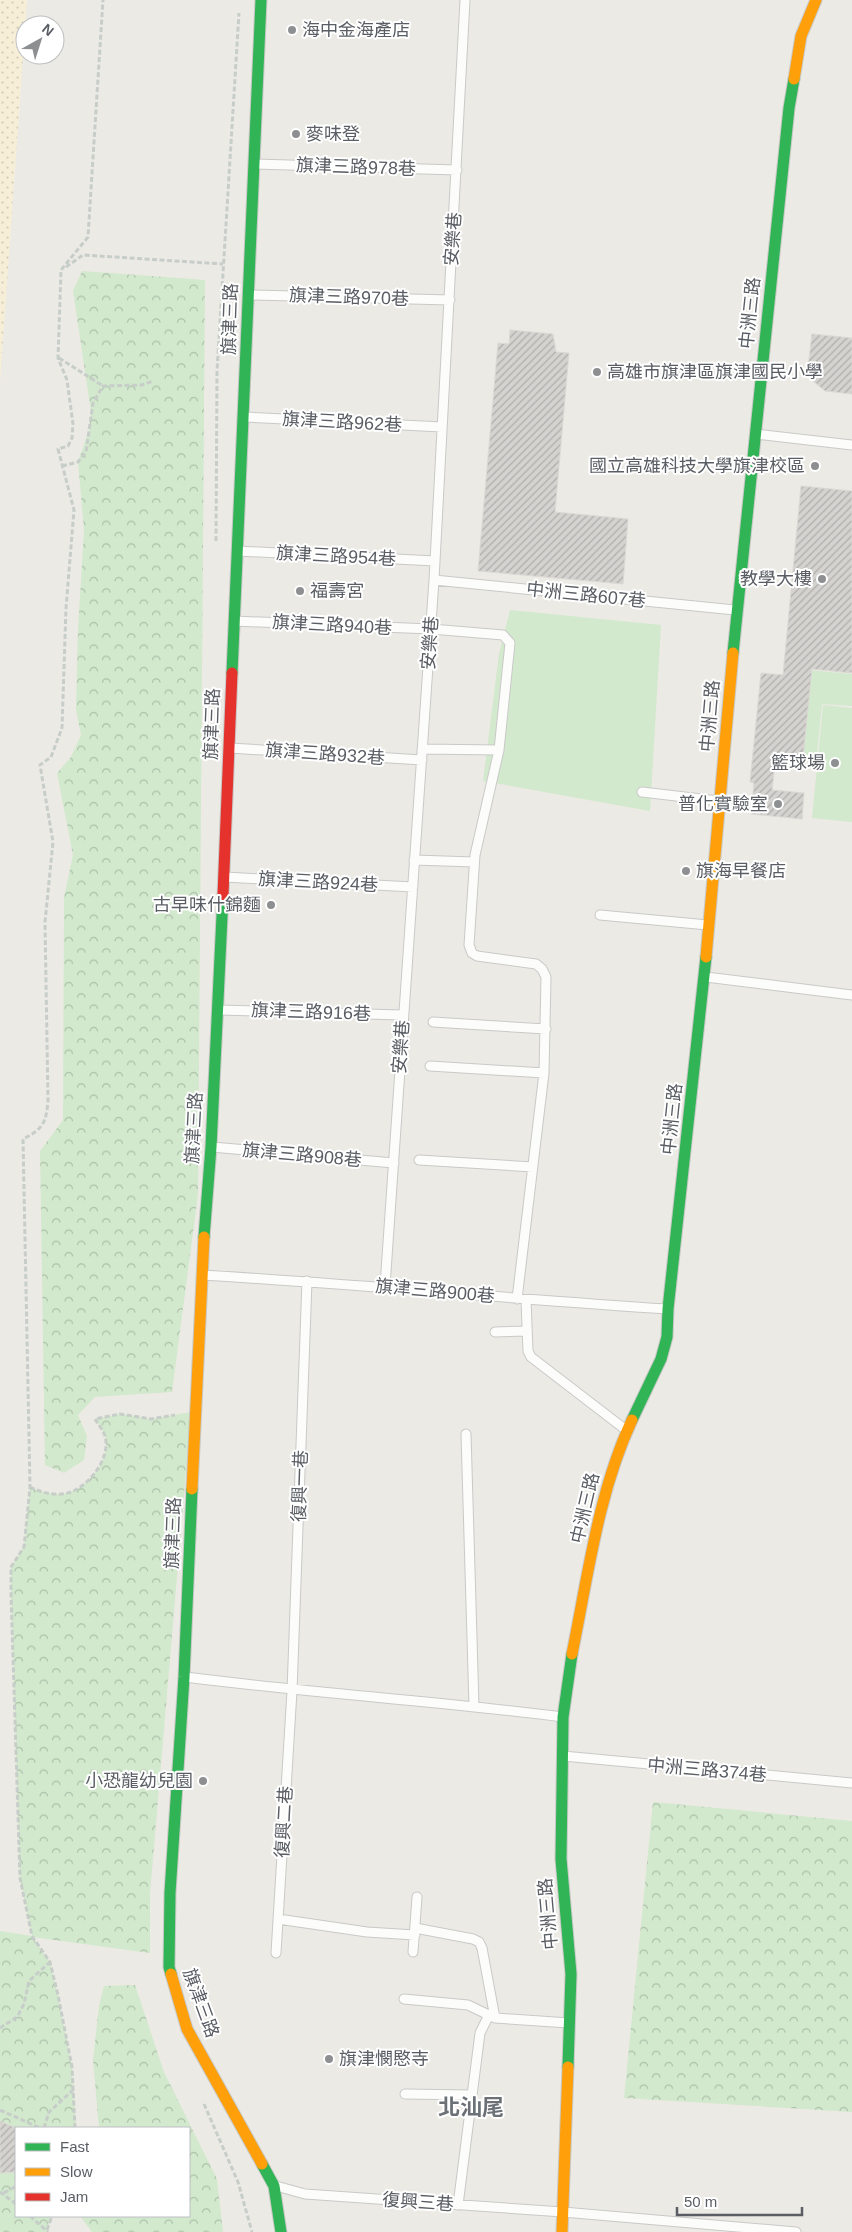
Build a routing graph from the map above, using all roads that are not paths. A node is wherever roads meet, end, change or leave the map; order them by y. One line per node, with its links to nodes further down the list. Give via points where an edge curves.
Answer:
1 (261, 0): 4 (street, 旗津三路)
2 (465, 0): 5 (lane, 安樂巷)
3 (816, 0): 10 (street, 中洲三路, via 801,36 789,108)
4 (254, 164): 5 (lane, 旗津三路978巷); 6 (street, 旗津三路)
5 (458, 170): 7 (lane, 安樂巷)
6 (248, 295): 7 (lane, 旗津三路970巷); 8 (street, 旗津三路)
7 (450, 300): 9 (lane, 安樂巷)
8 (243, 417): 9 (lane, 旗津三路962巷); 12 (street, 旗津三路)
9 (442, 427): 13 (lane, 安樂巷)
10 (755, 434): 11 (lane); 15 (street, 中洲三路)
11 (852, 445)
12 (237, 551): 13 (lane, 旗津三路954巷); 16 (street, 旗津三路)
13 (436, 561): 14 (lane, 安樂巷)
14 (434, 580): 15 (lane, 中洲三路607巷); 17 (lane, 安樂巷)
15 (737, 610): 23 (street, 中洲三路)
16 (234, 621): 17 (lane, 旗津三路940巷); 18 (street, 旗津三路)
17 (431, 630): 19 (lane, 安樂巷); 20 (lane, 旗津三路940巷, via 502,635 508,639)
18 (229, 748): 21 (lane, 旗津三路932巷); 26 (street, 旗津三路)
19 (422, 749): 20 (lane); 21 (lane, 安樂巷)
20 (499, 750): 25 (lane)
21 (422, 760): 24 (lane, 安樂巷)
22 (642, 792): 23 (lane)
23 (720, 801): 29 (street, 中洲三路)
24 (414, 860): 25 (lane); 27 (lane, 安樂巷)
25 (474, 862): 35 (lane, via 469,945 472,953 536,964 542,969 546,977)
26 (223, 877): 27 (lane, 旗津三路924巷); 32 (street, 旗津三路)
27 (412, 887): 33 (lane, 安樂巷)
28 (600, 915): 29 (lane)
29 (708, 924): 30 (street, 中洲三路)
30 (704, 977): 31 (lane); 46 (street, 中洲三路)
31 (852, 995)
32 (218, 1010): 33 (lane, 旗津三路916巷); 38 (street, 旗津三路)
33 (403, 1015): 40 (lane, 安樂巷)
34 (432, 1022): 35 (lane)
35 (546, 1029): 37 (lane)
36 (430, 1066): 37 (lane)
37 (544, 1073): 41 (lane)
38 (211, 1147): 40 (lane, 旗津三路908巷); 42 (street, 旗津三路)
39 (419, 1160): 41 (lane)
40 (394, 1163): 44 (lane, 安樂巷)
41 (533, 1167): 45 (lane)
42 (201, 1275): 43 (lane, 旗津三路900巷); 51 (street, 旗津三路)
43 (307, 1281): 44 (lane, 旗津三路900巷); 52 (lane, 復興一巷)
44 (385, 1286): 45 (lane, 旗津三路900巷)
45 (521, 1299): 46 (lane, 旗津三路900巷); 47 (lane)
46 (668, 1309): 49 (street, 中洲三路, via 667,1337 661,1359)
47 (527, 1331): 48 (lane); 49 (lane, via 528,1351 535,1362)
48 (495, 1332)
49 (627, 1430): 54 (street, 中洲三路, via 606,1488)
50 (466, 1434): 53 (lane)
51 (184, 1677): 52 (lane); 67 (street, 旗津三路, via 168,1966 187,2029)
52 (292, 1691): 53 (lane); 58 (lane, 復興二巷)
53 (474, 1706): 54 (lane)
54 (563, 1716): 55 (street, 中洲三路)
55 (562, 1756): 56 (lane, 中洲三路374巷); 64 (street, 中洲三路, via 561,1859 569,1935)
56 (852, 1783)
57 (417, 1897): 59 (lane)
58 (278, 1919): 59 (lane, via 367,1932); 61 (lane, 復興二巷)
59 (415, 1931): 60 (lane); 63 (lane, via 479,1942)
60 (413, 1952)
61 (276, 1953)
62 (404, 1999): 63 (lane, via 468,2005)
63 (492, 2016): 64 (lane); 66 (lane, via 480,2033)
64 (570, 2023): 69 (street, 中洲三路)
65 (405, 2094): 66 (lane)
66 (472, 2096): 68 (lane)
67 (274, 2186): 68 (lane, 復興三巷, via 305,2194); 70 (street, 旗津三路)
68 (458, 2205): 69 (lane, 復興三巷)
69 (563, 2212): 71 (street, 中洲三路); 72 (lane, 復興三巷)
70 (281, 2232)
71 (562, 2232)
72 (796, 2232)

